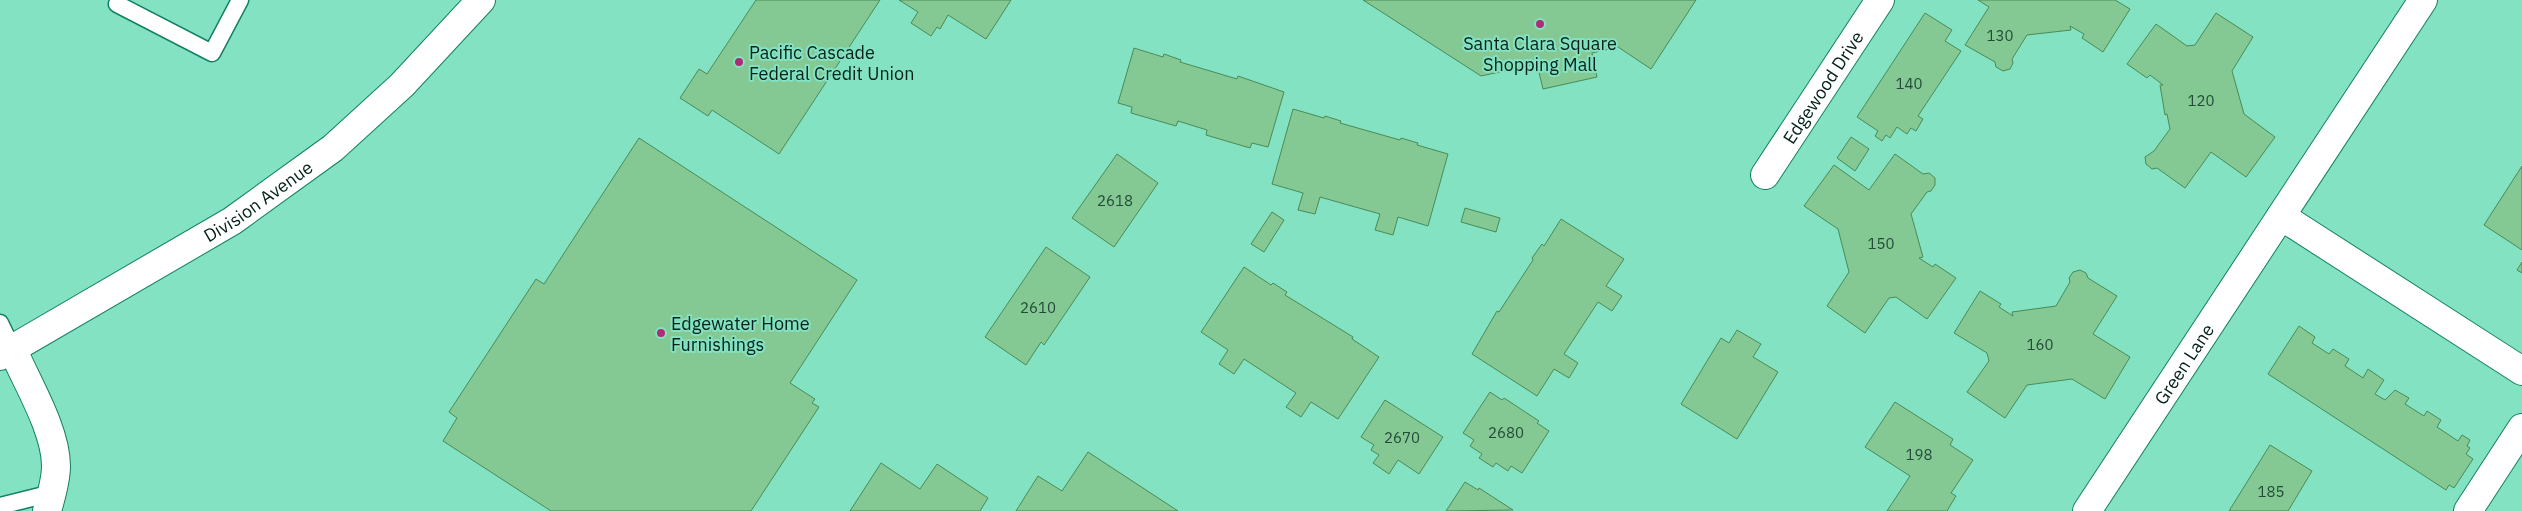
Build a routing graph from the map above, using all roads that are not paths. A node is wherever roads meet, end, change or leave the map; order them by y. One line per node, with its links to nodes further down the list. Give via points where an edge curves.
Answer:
1 (240, 0): 5 (lane, via 212,53)
2 (480, 0): 9 (street, Division Avenue, via 402,85 333,148 232,221)
3 (1880, 0): 6 (street, Edgewood Drive)
4 (2423, 0): 7 (street, Green Lane)
5 (115, 1)
6 (1765, 175)
7 (2282, 216): 10 (street); 14 (street, Green Lane)
8 (0, 323): 9 (lane)
9 (6, 353): 12 (street, via 39,408 54,452 55,476)
10 (2522, 372)
11 (2522, 428): 15 (street)
12 (49, 502): 13 (lane)
13 (0, 506)
14 (2087, 511)
15 (2468, 511)

